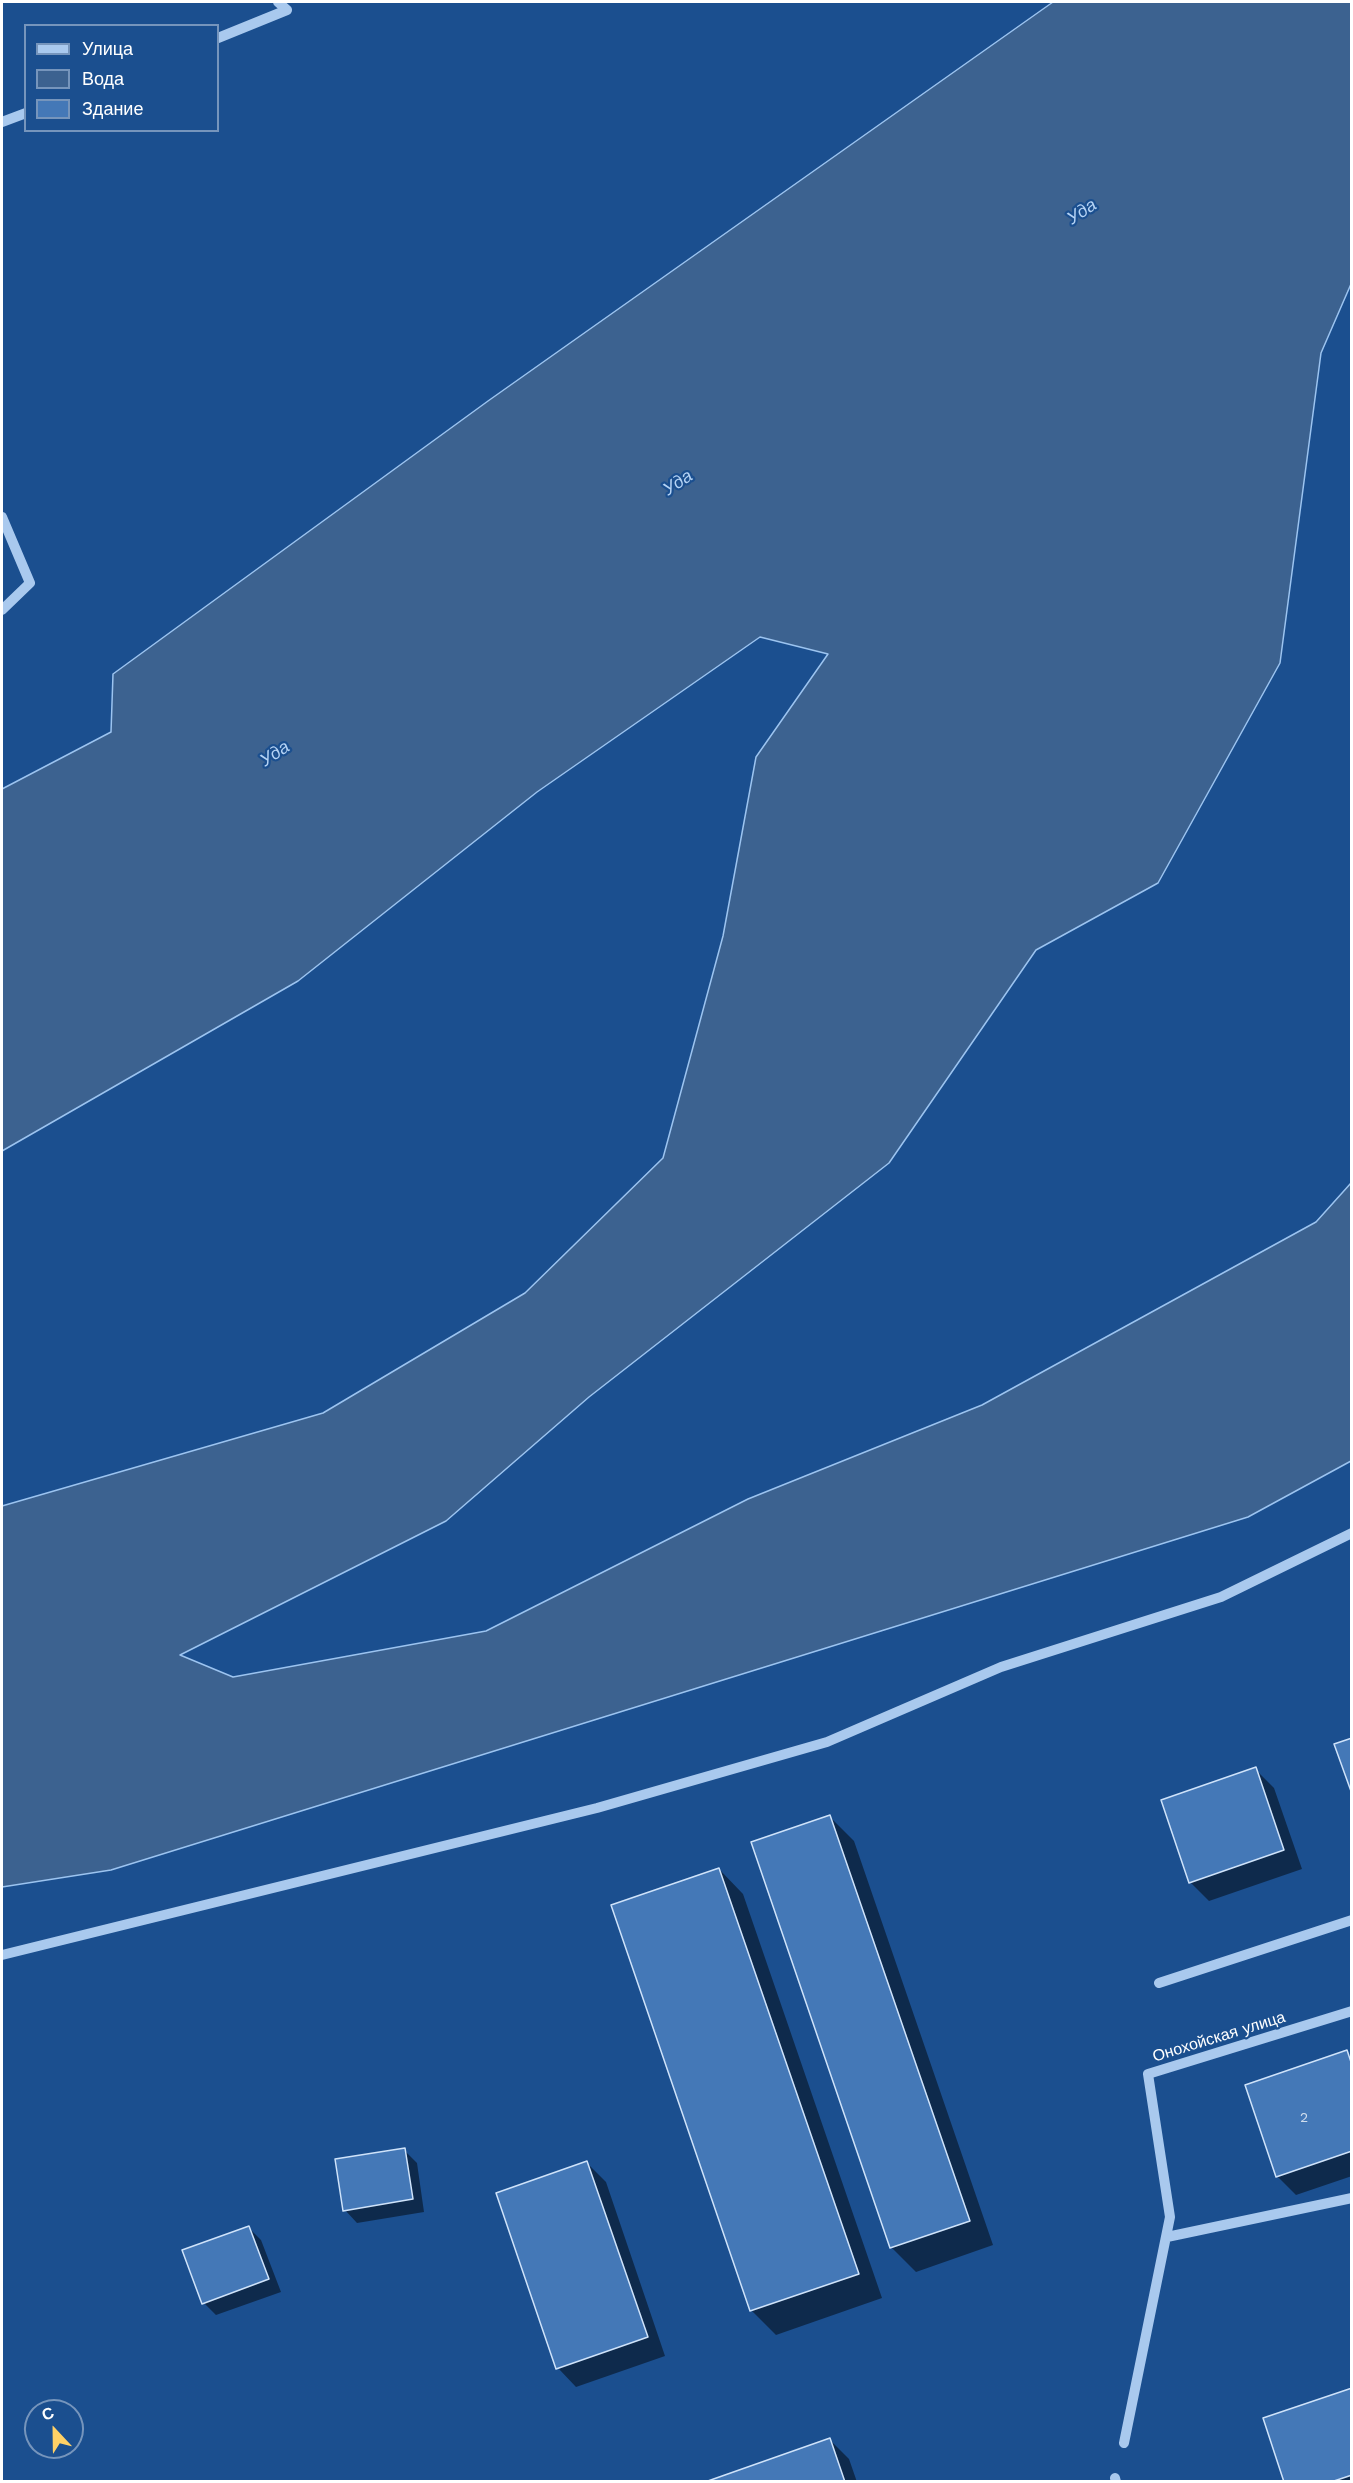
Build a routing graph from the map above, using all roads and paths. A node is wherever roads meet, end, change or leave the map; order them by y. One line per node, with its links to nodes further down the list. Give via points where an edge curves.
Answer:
1 (278, 2): 2 (street, via 287,10)
2 (219, 39)
3 (24, 114): 4 (street)
4 (2, 122)
5 (2, 517): 6 (street, via 30,583)
6 (2, 610)
7 (1352, 1533): 9 (street, via 1221,1597 1001,1667 827,1742 597,1808)
8 (1352, 1920): 10 (street)
9 (2, 1955)
10 (1159, 1983)
11 (1352, 2011): 13 (street, Онохойская улица, via 1148,2074 1170,2217)
12 (1352, 2198): 13 (street)
13 (1167, 2237): 14 (street, Онохойская улица)
14 (1124, 2443)

